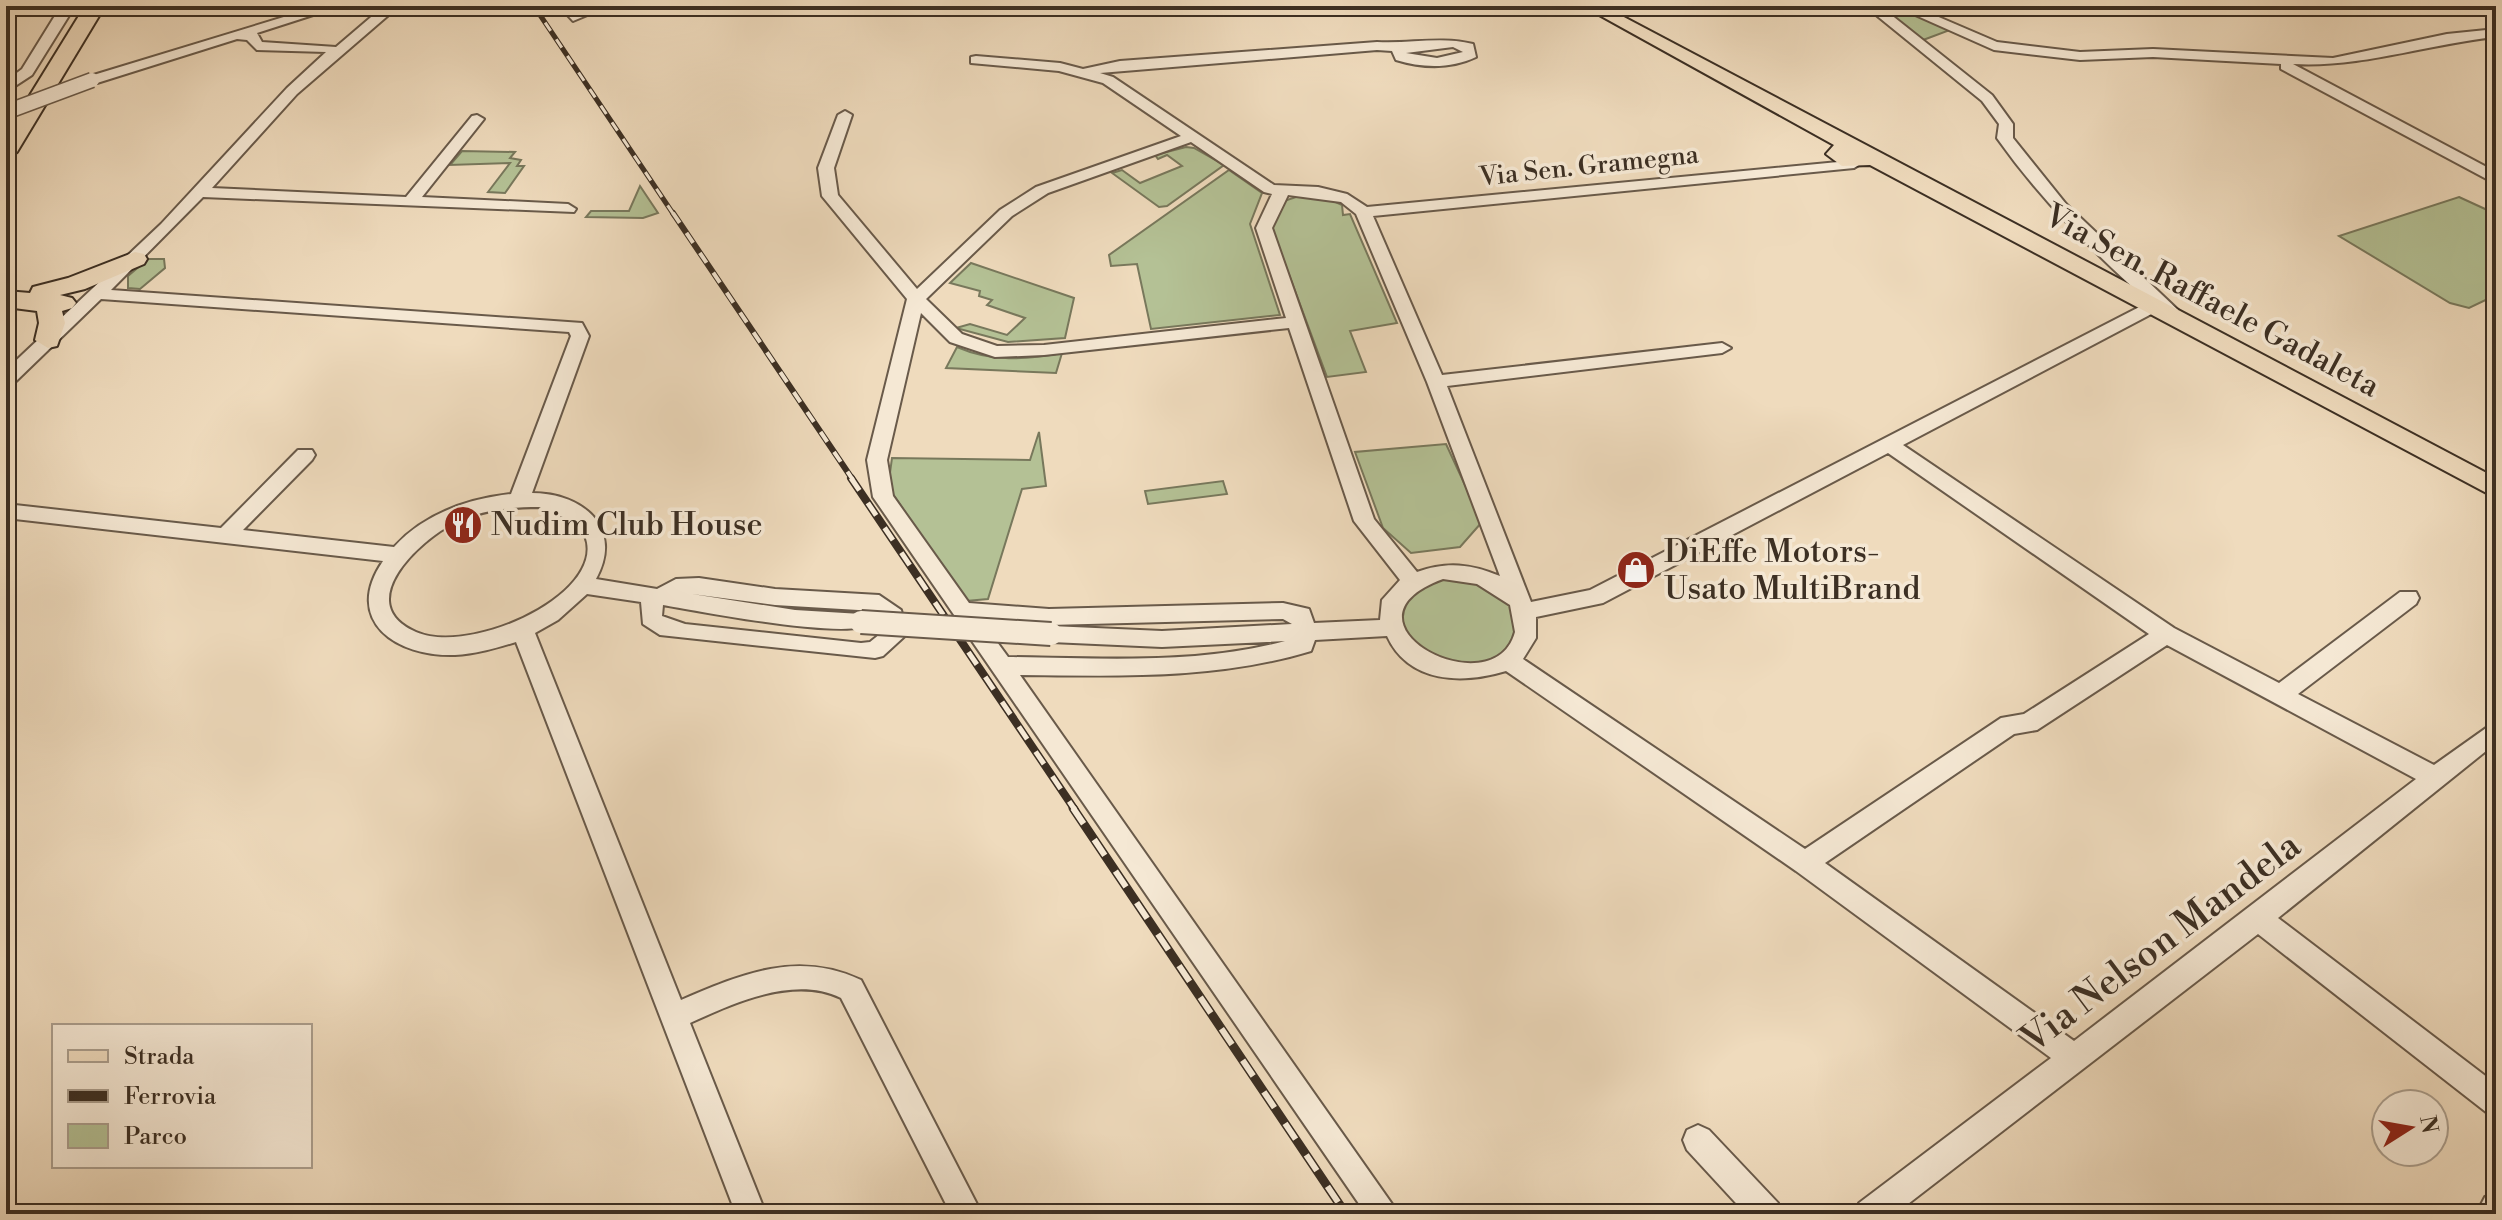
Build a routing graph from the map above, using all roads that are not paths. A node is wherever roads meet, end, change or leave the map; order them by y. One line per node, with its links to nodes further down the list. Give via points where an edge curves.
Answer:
1 (68, 6): 21 (street, via 27,72)
2 (81, 6): 26 (highway)
3 (95, 6): 28 (highway)
4 (334, 6): 13 (street)
5 (392, 6): 16 (street)
6 (585, 6): 11 (street)
7 (602, 6): 11 (street)
8 (1591, 6): 29 (main road, Via Sen. Raffaele Gadaleta)
9 (1872, 6): 43 (street, via 1987,98 2006,124 2005,138 2048,193)
10 (1902, 6): 18 (street, via 1994,46 2080,56 2153,53)
11 (569, 11)
12 (2496, 33): 18 (street, via 2333,62)
13 (237, 41): 14 (street, via 252,36 257,46 269,49); 19 (street); 23 (street, bridge, via 162,57)
14 (318, 48): 16 (street, via 333,51); 19 (street)
15 (1402, 48): 20 (street, via 1135,63)
16 (330, 58): 19 (street); 22 (street)
17 (976, 60): 20 (street)
18 (2277, 62): 30 (street)
19 (296, 67): 22 (street)
20 (1085, 72): 27 (street, via 1108,80)
21 (6, 88)
22 (292, 91): 32 (street)
23 (6, 112)
24 (845, 115): 41 (street, via 826,168 830,196)
25 (477, 119): 33 (street)
26 (6, 125)
27 (1192, 137): 31 (street, via 1270,189); 41 (street, via 1042,190 1006,213)
28 (6, 152)
29 (1845, 154): 35 (street, Via Sen. Gramegna); 42 (main road, Via Sen. Raffaele Gadaleta, via 1897,171)
30 (2496, 179)
31 (1282, 190): 35 (street, via 1347,199); 44 (street, via 1264,228)
32 (200, 192): 33 (street); 36 (street)
33 (410, 202): 34 (street)
34 (568, 209)
35 (1363, 212): 48 (street)
36 (135, 259): 38 (street); 39 (highway)
37 (6, 293): 39 (highway)
38 (98, 294): 39 (highway, via 69,303); 45 (street); 52 (street, via 576,327 580,336)
39 (41, 297): 40 (highway); 45 (highway, via 52,323)
40 (6, 299)
41 (916, 299): 44 (street, via 956,338 995,352); 60 (street, via 877,460 879,485)
42 (2154, 306): 43 (main road, Via Sen. Raffaele Gadaleta); 49 (street)
43 (2179, 319): 51 (main road, Via Sen. Raffaele Gadaleta)
44 (1294, 322): 56 (street, via 1364,521)
45 (48, 340): 47 (street)
46 (1722, 348): 48 (street)
47 (6, 380)
48 (1436, 382): 61 (street)
49 (1889, 444): 61 (street, via 1595,597); 65 (street)
50 (305, 455): 54 (street)
51 (2496, 489)
52 (519, 500): 55 (street, via 480,506 443,521); 57 (street, via 572,509 592,528 596,555)
53 (6, 511): 54 (street)
54 (226, 535): 55 (street)
55 (398, 555): 63 (street, via 382,580 378,604 399,634 445,646 484,642)
56 (1412, 580): 61 (street, via 1442,571 1476,574 1505,589); 62 (street, via 1390,606)
57 (582, 585): 58 (street); 63 (street, via 551,614)
58 (657, 596): 58 (street, via 651,618 660,627 685,632 861,651 887,644 897,627 891,610 868,600 775,597 699,586 676,587); 64 (street, bridge, via 795,618 1051,634 1162,639)
59 (2408, 598): 68 (street)
60 (965, 611): 64 (street, via 1065,617 1283,611 1301,615); 67 (street)
61 (1524, 611): 66 (street, via 1525,638)
62 (1391, 628): 64 (street); 66 (street, via 1408,652 1439,669 1476,672)
63 (522, 629): 73 (street)
64 (1305, 632): 67 (street, via 1303,645 1276,654 1163,665)
65 (2166, 634): 68 (street); 71 (street, via 2029,723 2009,725)
66 (1507, 660): 71 (street)
67 (1003, 666): 80 (street)
68 (2280, 695): 70 (street)
69 (2496, 730): 70 (street, Via Nelson Mandela)
70 (2436, 778): 72 (street, Via Nelson Mandela)
71 (1805, 863): 74 (street)
72 (2258, 918): 74 (street, Via Nelson Mandela); 75 (street)
73 (673, 1017): 78 (street); 79 (street, via 790,977 822,975 851,989)
74 (2073, 1057): 82 (street, Via Nelson Mandela)
75 (2496, 1102)
76 (1698, 1140): 81 (street)
77 (2496, 1208): 83 (street)
78 (751, 1214)
79 (967, 1214)
80 (1384, 1214)
81 (1767, 1214)
82 (1870, 1214)
83 (2491, 1214)

